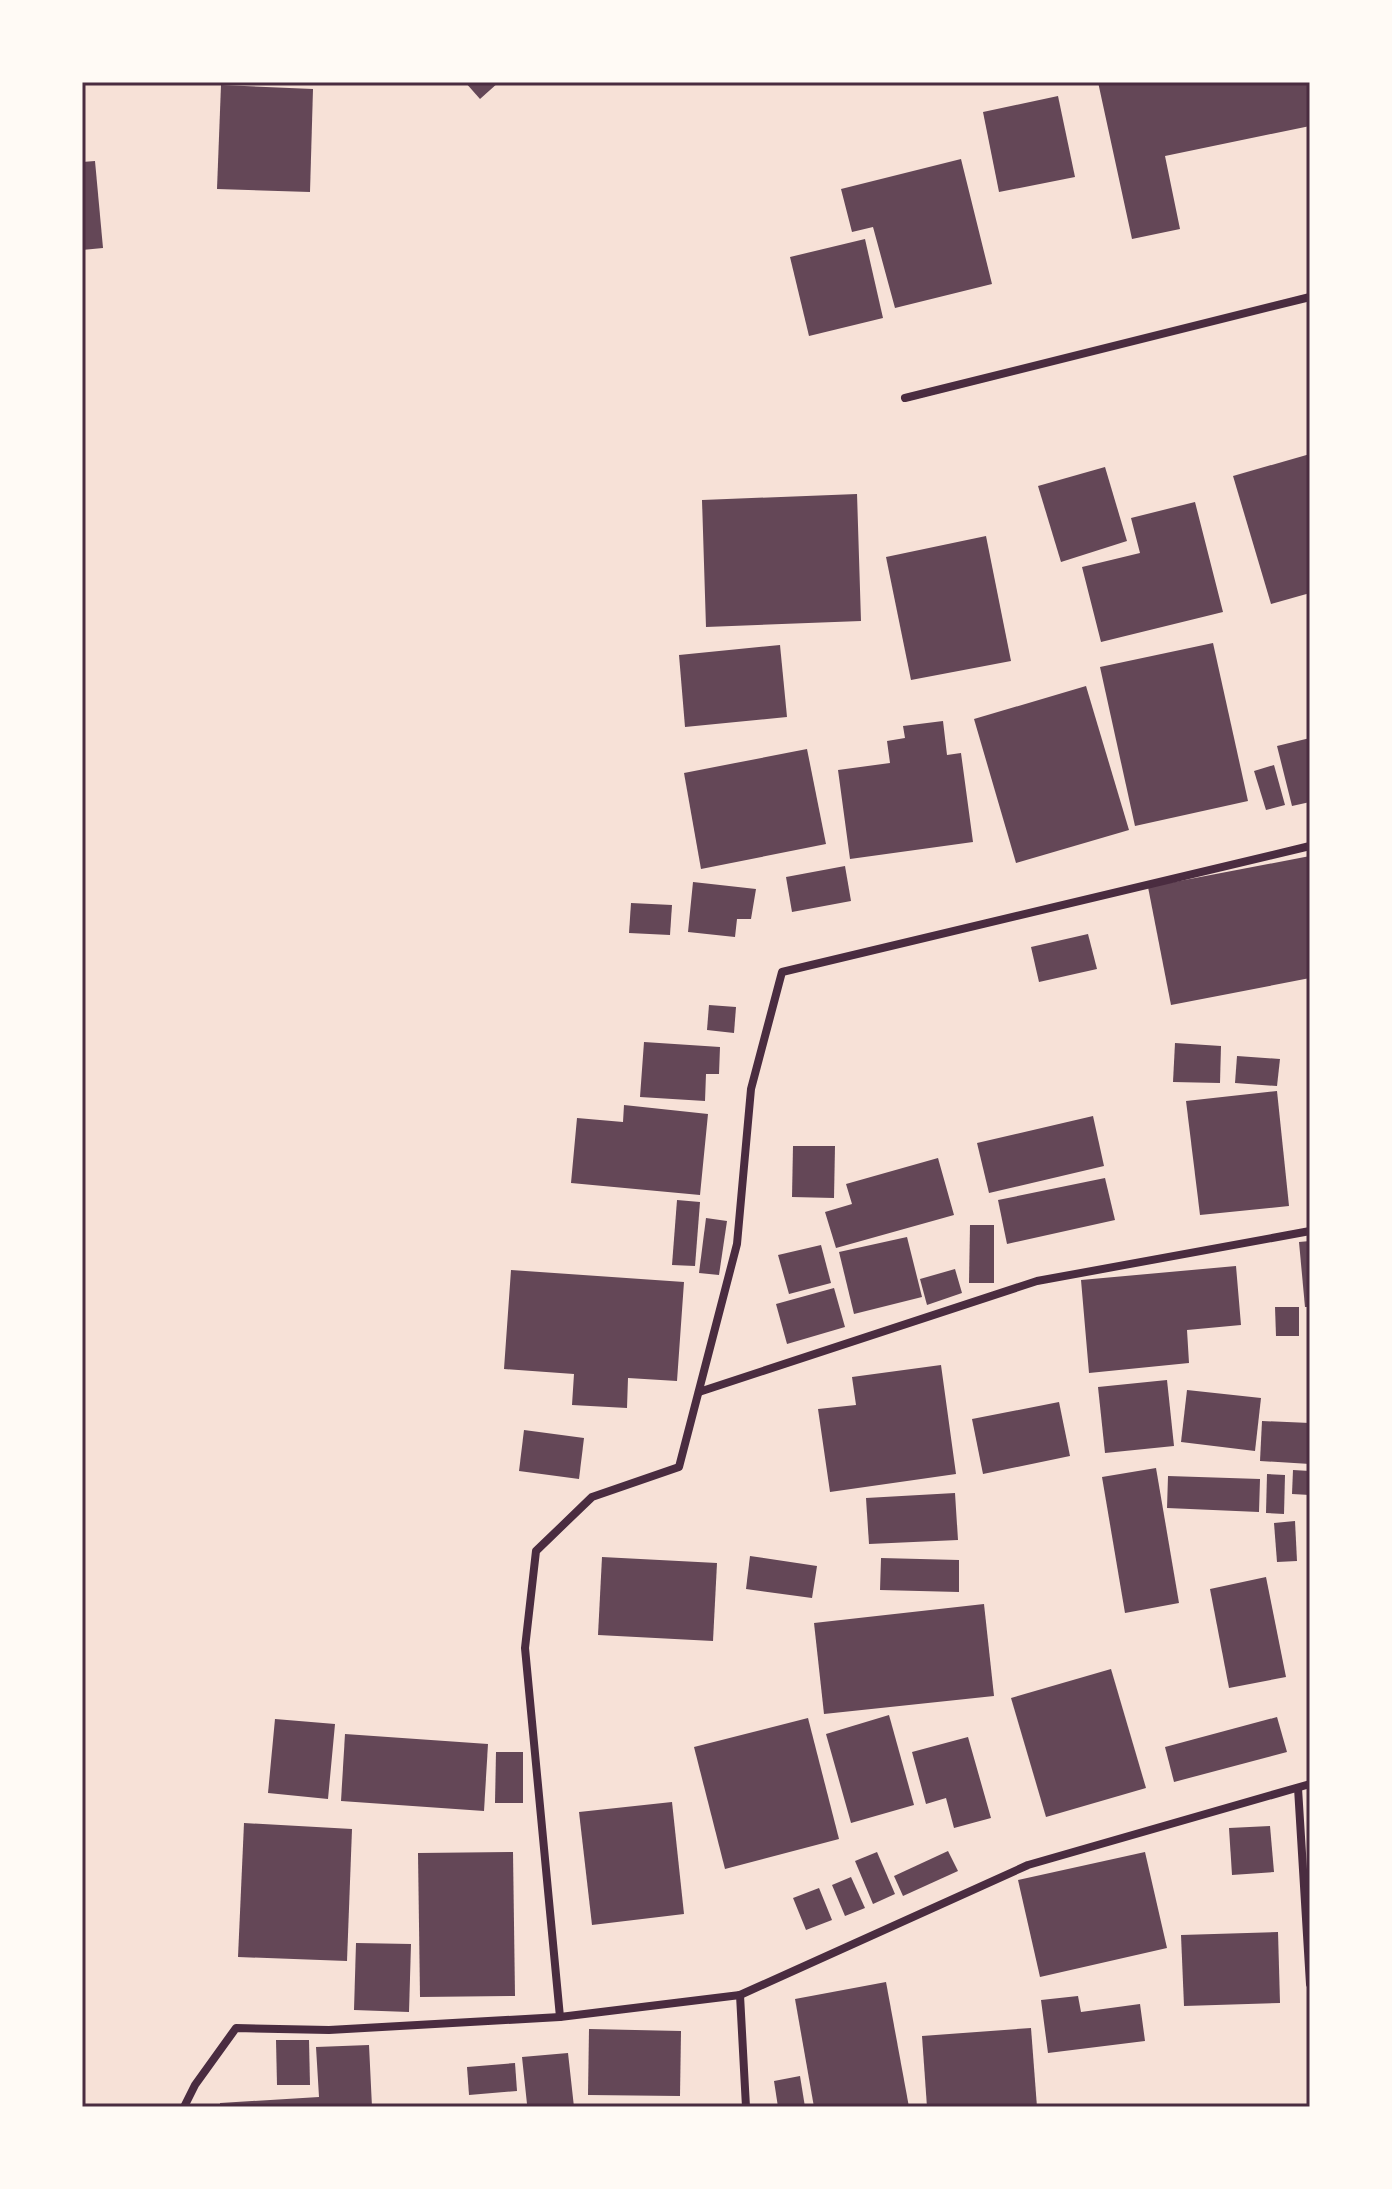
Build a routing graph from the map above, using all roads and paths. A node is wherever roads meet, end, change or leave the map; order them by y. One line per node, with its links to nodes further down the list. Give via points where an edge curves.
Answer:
1 (1310, 297): 2 (street)
2 (905, 398)
3 (1310, 846): 5 (street, via 782,972 751,1089 737,1244)
4 (1310, 1231): 5 (street, via 1037,1281)
5 (699, 1392): 10 (street, via 679,1467 592,1497 536,1551 525,1648)
6 (1310, 1784): 7 (street)
7 (1298, 1788): 8 (street); 9 (street, via 1028,1865)
8 (1310, 1984)
9 (740, 1995): 10 (street); 12 (street)
10 (560, 2017): 11 (street, via 329,2030 236,2028)
11 (184, 2107)
12 (746, 2107)

